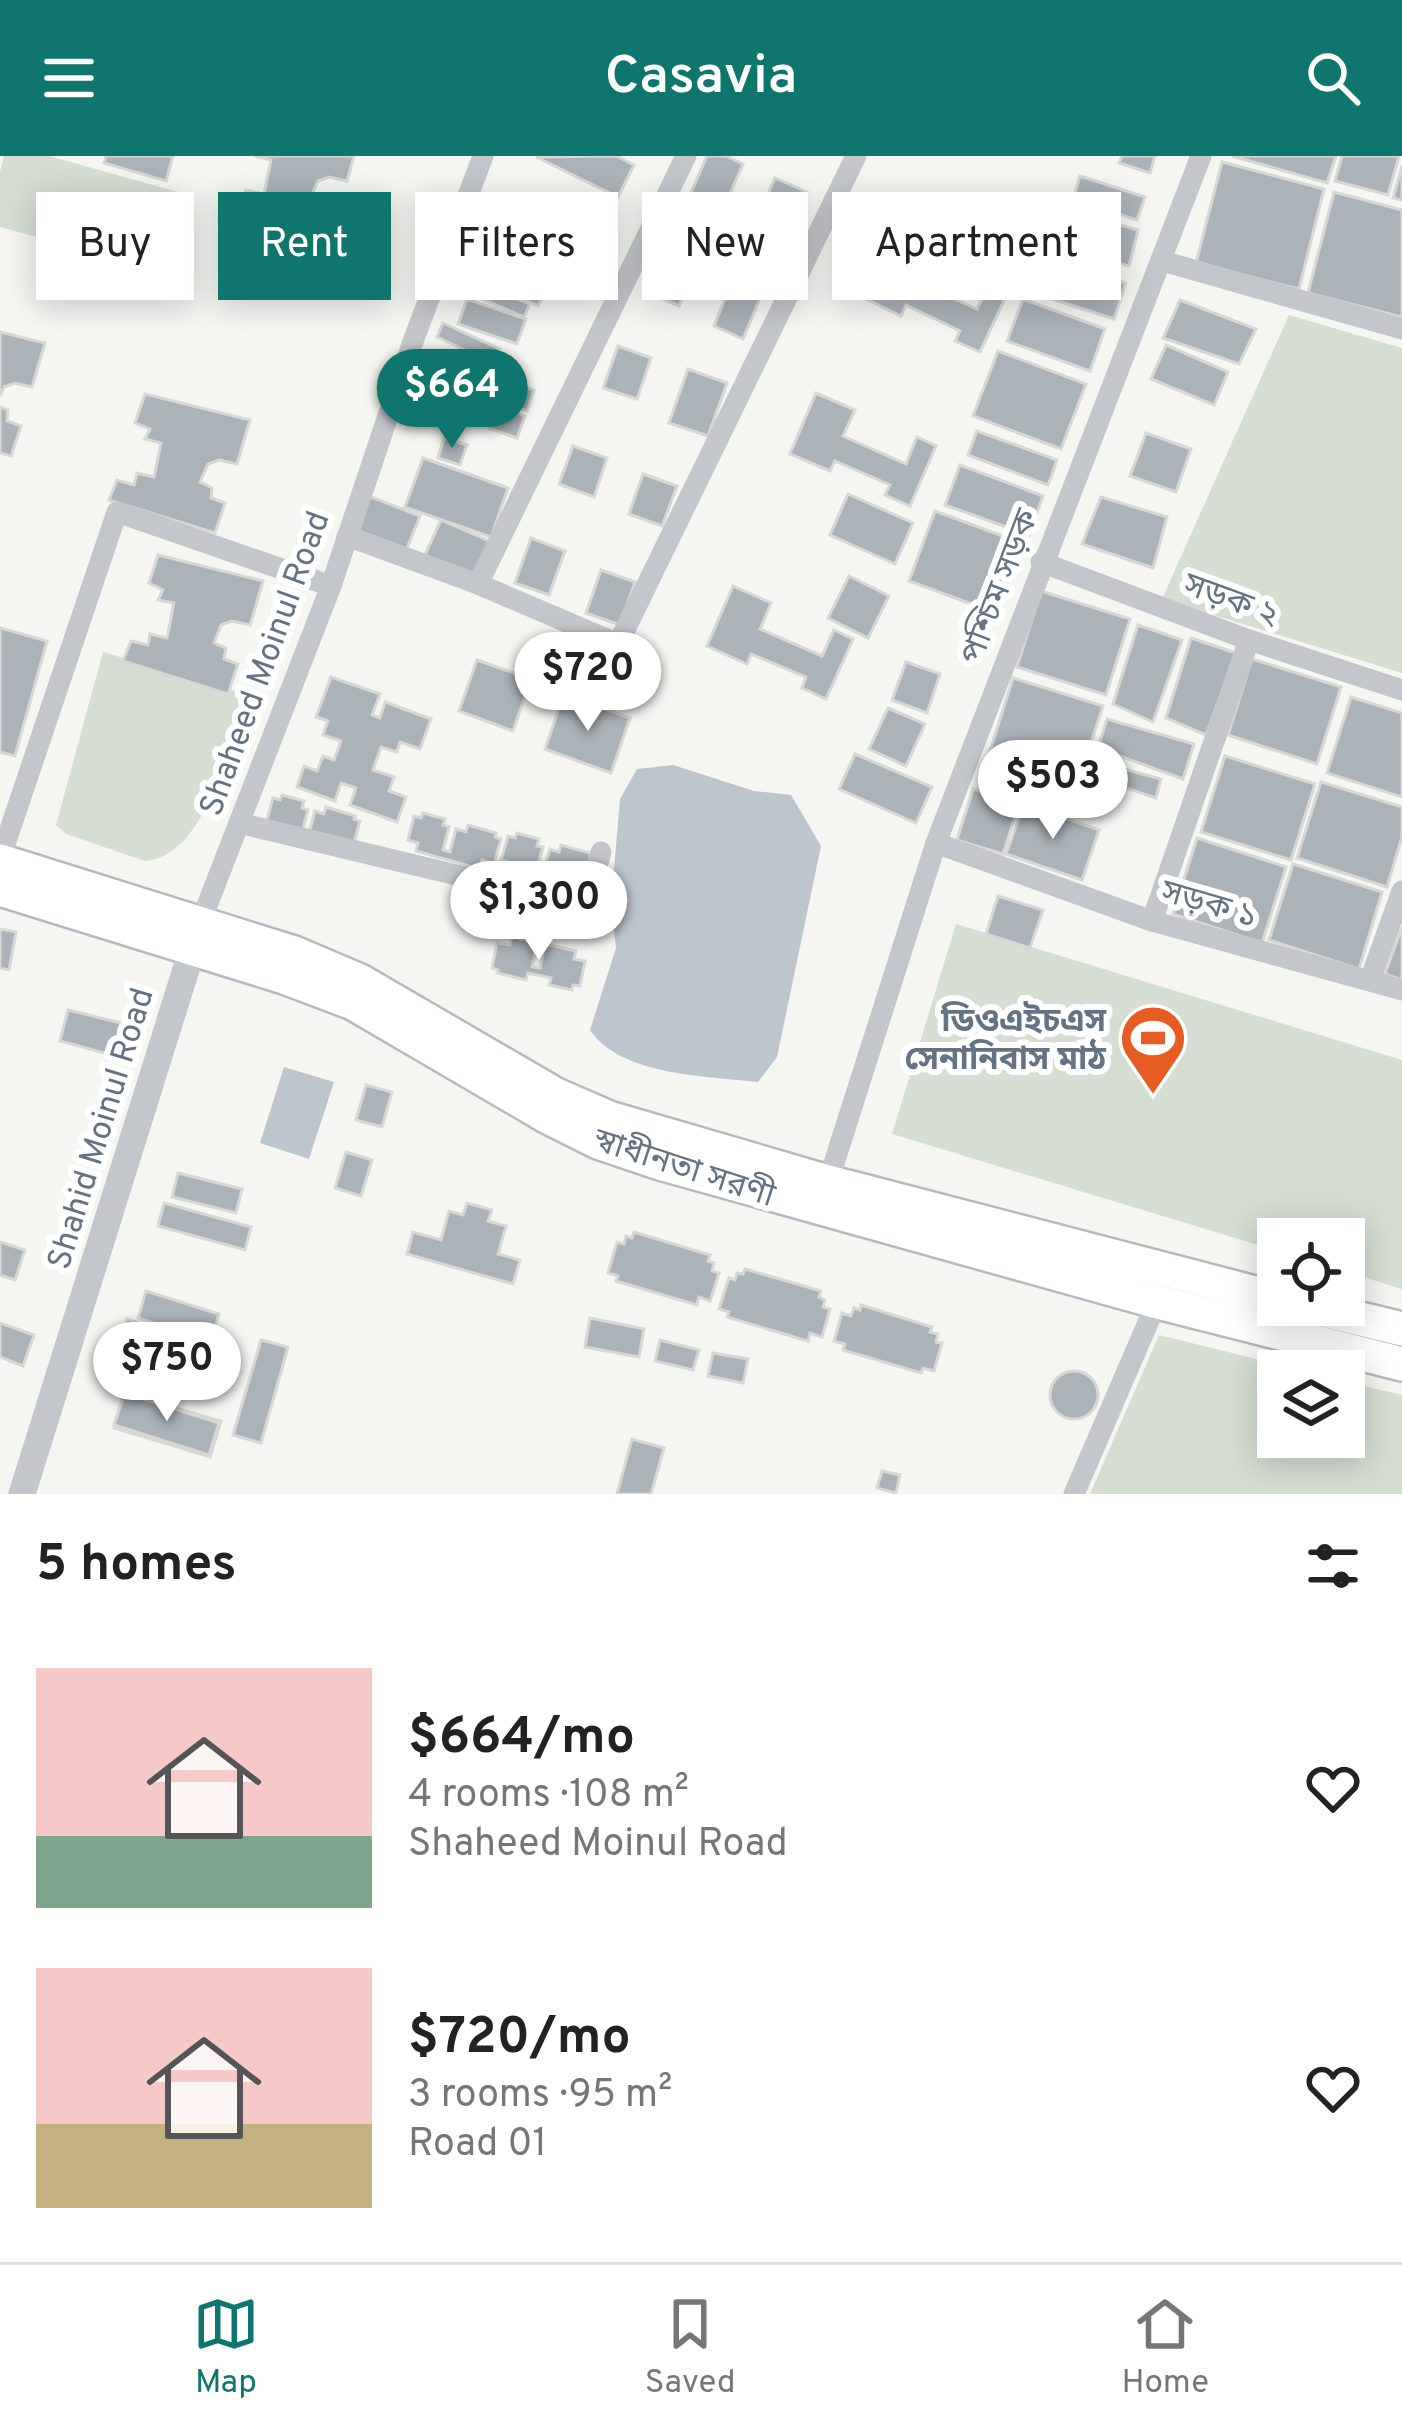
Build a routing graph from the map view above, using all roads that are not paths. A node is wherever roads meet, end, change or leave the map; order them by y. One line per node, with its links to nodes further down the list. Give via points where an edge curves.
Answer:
1 (483, 156): 7 (street, Shaheed Moinul Road)
2 (686, 156): 9 (street)
3 (856, 156): 9 (street, via 618,644)
4 (1201, 156): 5 (street, পশ্চিম সড়ক)
5 (1162, 261): 6 (street); 8 (street, পশ্চিম সড়ক)
6 (1402, 329)
7 (346, 536): 9 (street); 10 (street, Shaheed Moinul Road)
8 (1041, 562): 11 (street, সড়ক ২); 14 (street, পশ্চিম সড়ক)
9 (478, 584)
10 (331, 586): 13 (street, Shaheed Moinul Road); 16 (street, via 117,512)
11 (1250, 640): 12 (street, সড়ক ২); 19 (street)
12 (1402, 690)
13 (239, 823): 15 (street, via 586,906); 20 (street, Shaheed Moinul Road)
14 (935, 843): 19 (street, সড়ক ১); 23 (street, পশ্চিম সড়ক)
15 (602, 852)
16 (0, 860): 20 (main road, স্বাধীনতা সরণী)
17 (0, 889): 20 (main road, স্বাধীনতা সরণী)
18 (1402, 891): 21 (street)
19 (1152, 921): 21 (street, সড়ক ১)
20 (197, 934): 23 (main road, স্বাধীনতা সরণী, via 294,953 360,981 609,1118); 24 (main road, স্বাধীনতা সরণী, via 353,1003 598,1142); 29 (street, Shahid Moinul Road)
21 (1370, 980): 22 (street, সড়ক ১)
22 (1402, 990)
23 (828, 1182): 24 (main road, স্বাধীনতা সরণী)
24 (1162, 1287): 25 (main road, স্বাধীনতা সরণী); 28 (main road, স্বাধীনতা সরণী); 30 (street)
25 (1257, 1297)
26 (1365, 1320): 27 (main road)
27 (1402, 1329)
28 (1402, 1364)
29 (22, 1494)
30 (1074, 1494)

